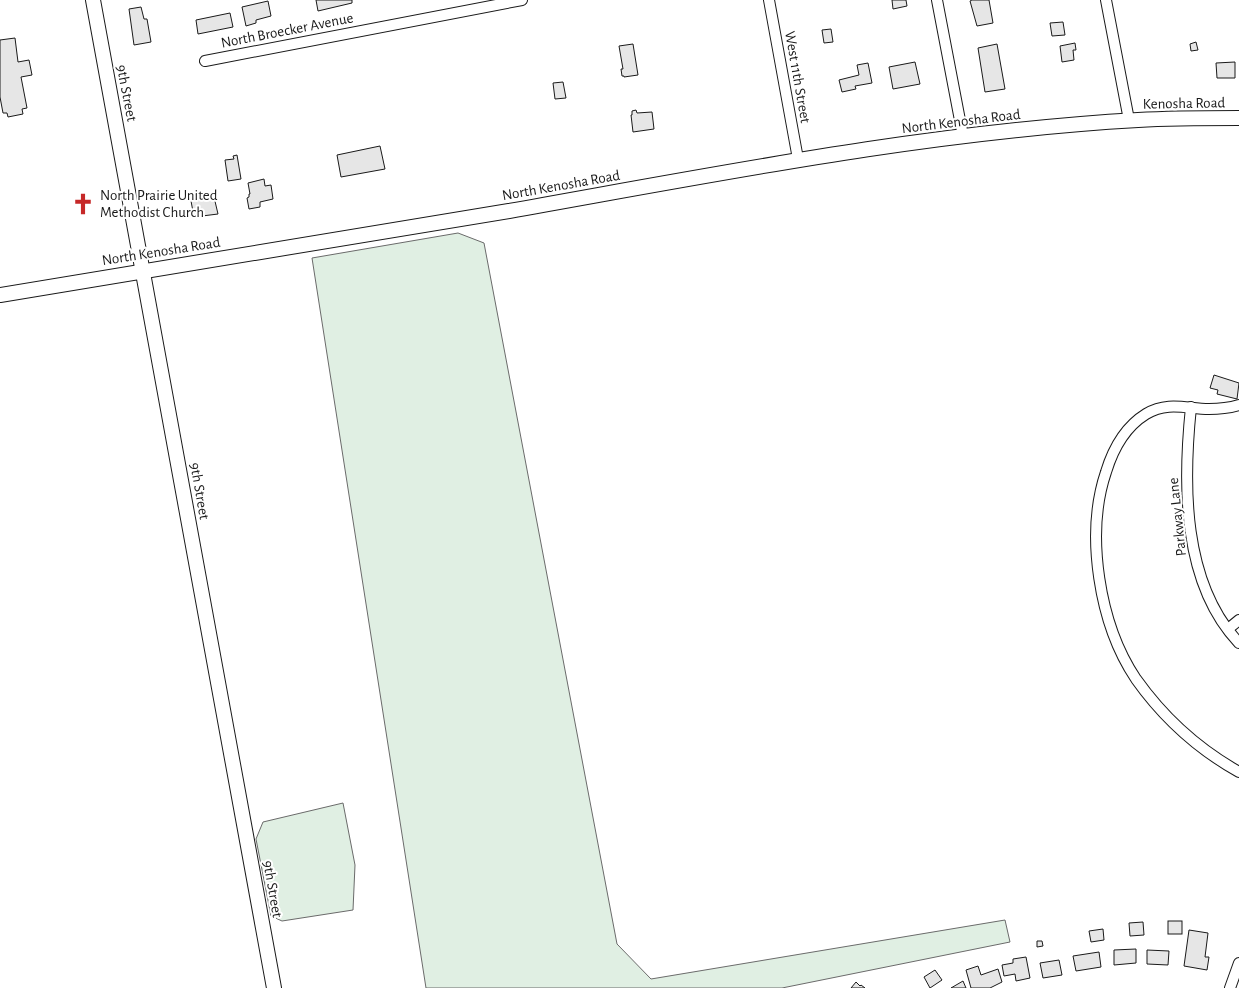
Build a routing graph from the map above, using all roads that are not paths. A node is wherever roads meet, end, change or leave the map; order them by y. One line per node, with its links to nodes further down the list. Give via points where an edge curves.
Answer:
1 (93, 0): 11 (street, 9th Street)
2 (522, 0): 6 (street, North Broecker Avenue)
3 (769, 0): 10 (street, West 11th Street)
4 (937, 0): 9 (street)
5 (1106, 0): 8 (street)
6 (204, 60)
7 (1239, 118): 8 (street, Kenosha Road)
8 (1129, 120): 9 (street, North Kenosha Road)
9 (963, 136): 10 (street, North Kenosha Road)
10 (798, 159): 11 (street, North Kenosha Road)
11 (143, 271): 12 (street, North Kenosha Road); 20 (street, 9th Street)
12 (0, 295)
13 (1239, 405): 14 (street, via 1208,410)
14 (1191, 407): 16 (street, Parkway Lane, via 1187,448 1190,523 1197,563 1208,597); 18 (street, via 1165,408 1147,414 1118,442 1099,490 1096,527 1099,578 1104,607 1116,641 1135,677 1160,710 1187,736)
15 (1239, 620): 16 (street)
16 (1228, 629): 17 (street, Parkway Lane)
17 (1239, 643)
18 (1239, 772)
19 (1239, 963): 21 (street)
20 (274, 988)
21 (1230, 988)

